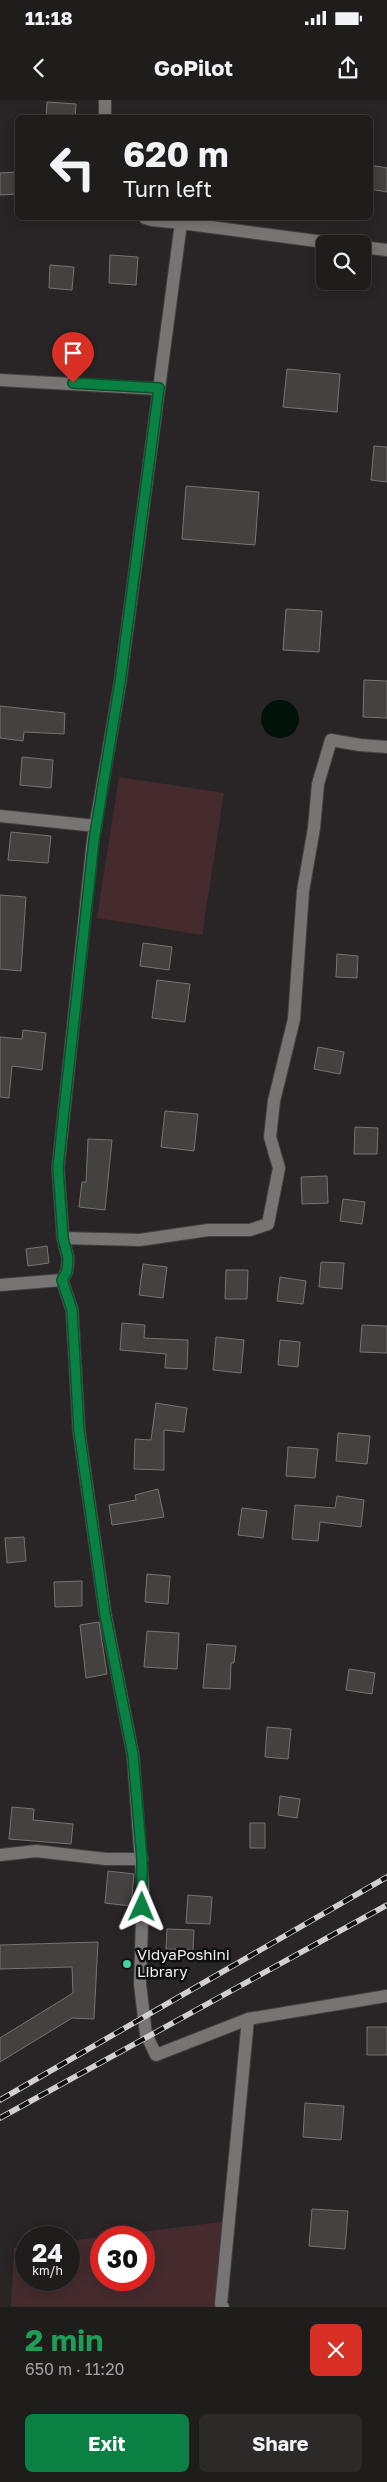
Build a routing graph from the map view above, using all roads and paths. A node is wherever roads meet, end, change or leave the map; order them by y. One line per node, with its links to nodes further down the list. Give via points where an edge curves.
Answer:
1 (106, 100): 2 (street)
2 (105, 115)
3 (152, 220): 4 (street)
4 (181, 223): 5 (street); 9 (street)
5 (316, 241)
6 (371, 248): 7 (street)
7 (387, 250)
8 (0, 380): 9 (street)
9 (159, 388): 12 (street, via 120,682)
10 (387, 747): 13 (street, via 331,740 318,784 303,891 294,1019 274,1101 270,1137 279,1168 268,1224 250,1230 208,1230 140,1240)
11 (0, 816): 12 (street)
12 (96, 826): 13 (street, via 58,1168)
13 (63, 1238): 14 (street, via 68,1258)
14 (62, 1280): 15 (street); 17 (street, via 72,1310 79,1431 105,1614 133,1755)
15 (0, 1285)
16 (0, 1855): 17 (street, via 36,1851 106,1859)
17 (142, 1859): 19 (street, via 140,1984 146,2034 156,2055)
18 (387, 1996): 19 (street)
19 (248, 2019): 20 (street)
20 (223, 2307)

